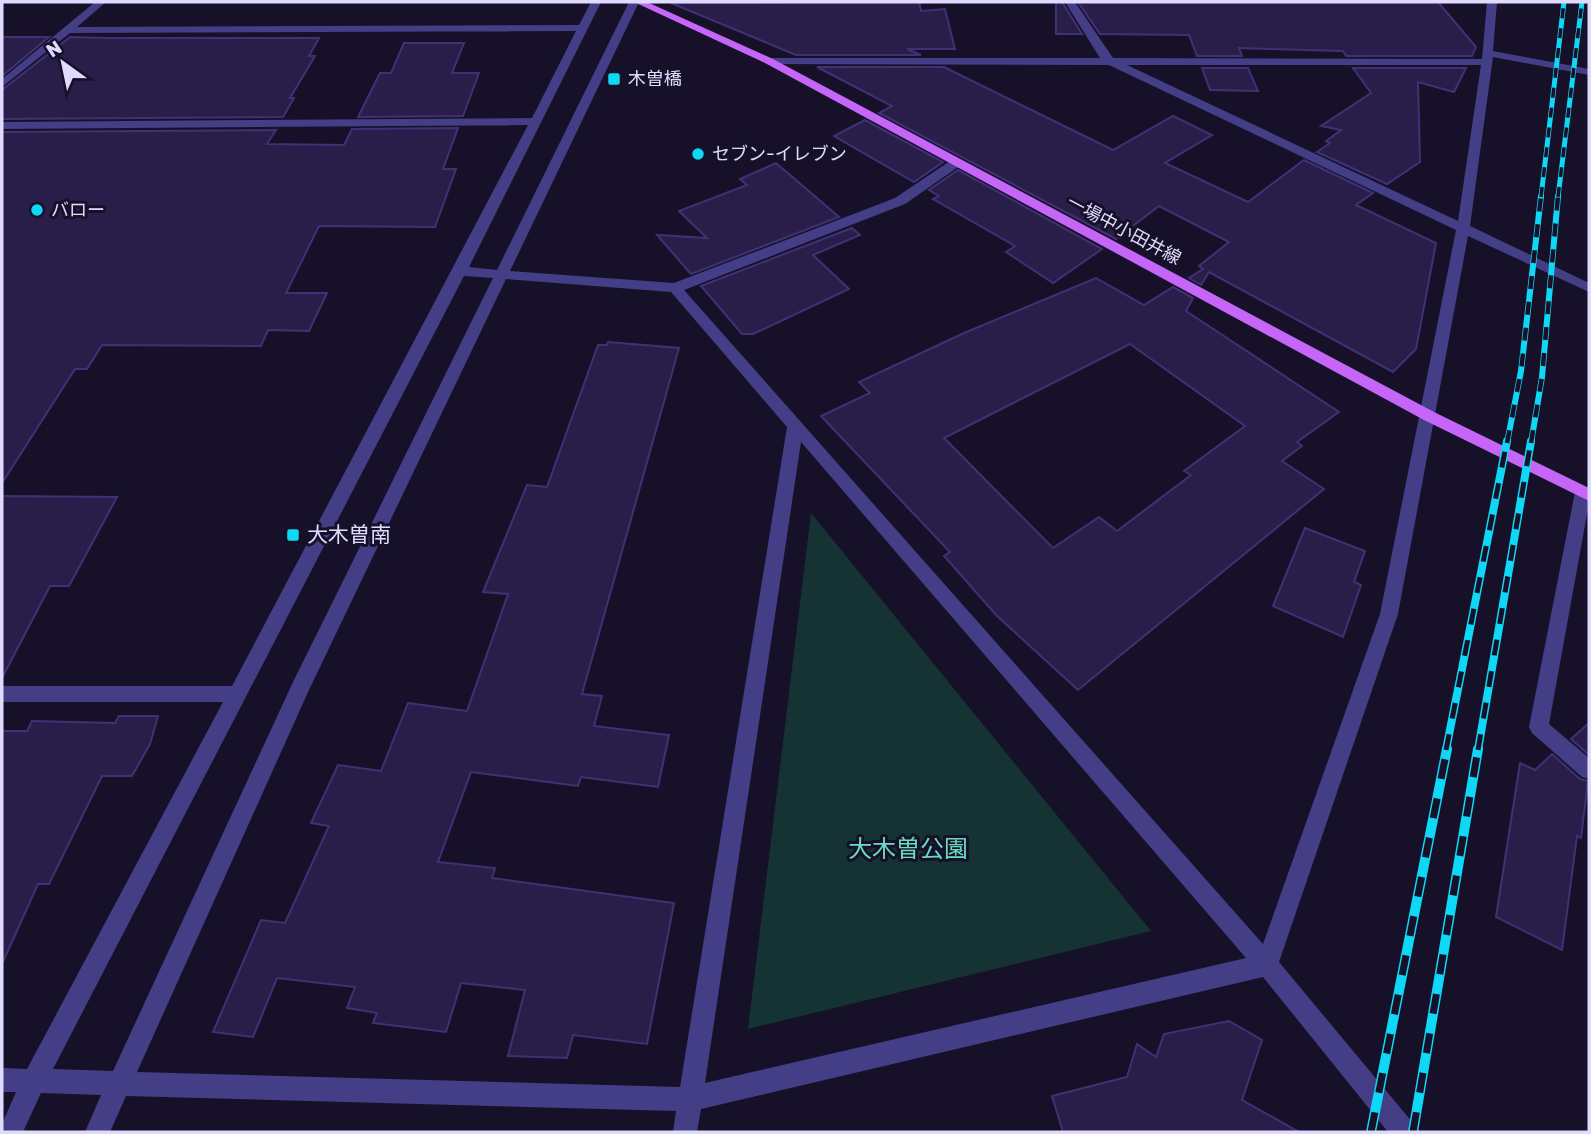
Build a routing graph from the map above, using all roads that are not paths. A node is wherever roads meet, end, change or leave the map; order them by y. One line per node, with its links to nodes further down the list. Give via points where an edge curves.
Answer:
1 (101, 2): 7 (street)
2 (596, 2): 6 (street)
3 (637, 2): 10 (main road, 一場中小田井線); 18 (street)
4 (1070, 2): 9 (street)
5 (1492, 2): 8 (street)
6 (582, 29): 7 (street); 13 (street)
7 (65, 30): 12 (street)
8 (1488, 58): 9 (street); 11 (street); 16 (street)
9 (1106, 60): 10 (street); 16 (street)
10 (769, 61): 15 (main road, 一場中小田井線)
11 (1589, 72)
12 (2, 84)
13 (534, 121): 14 (street); 17 (street)
14 (2, 125)
15 (957, 162): 19 (street, via 900,201); 21 (main road, 一場中小田井線)
16 (1463, 230): 20 (street); 21 (street)
17 (460, 271): 18 (street); 25 (street)
18 (504, 274): 19 (street); 30 (street, via 300,688)
19 (675, 288): 22 (street)
20 (1589, 288)
21 (1429, 416): 23 (main road, 一場中小田井線); 27 (street, via 1390,614)
22 (795, 427): 27 (street); 31 (street)
23 (1586, 493): 26 (street, via 1539,727)
24 (2, 694): 25 (street)
25 (235, 694): 29 (street)
26 (1589, 770)
27 (1267, 964): 31 (street); 35 (street)
28 (2, 1080): 29 (street)
29 (34, 1080): 30 (street); 32 (street)
30 (117, 1083): 31 (street); 33 (street)
31 (690, 1099): 34 (street)
32 (10, 1132)
33 (97, 1132)
34 (685, 1132)
35 (1404, 1132)

